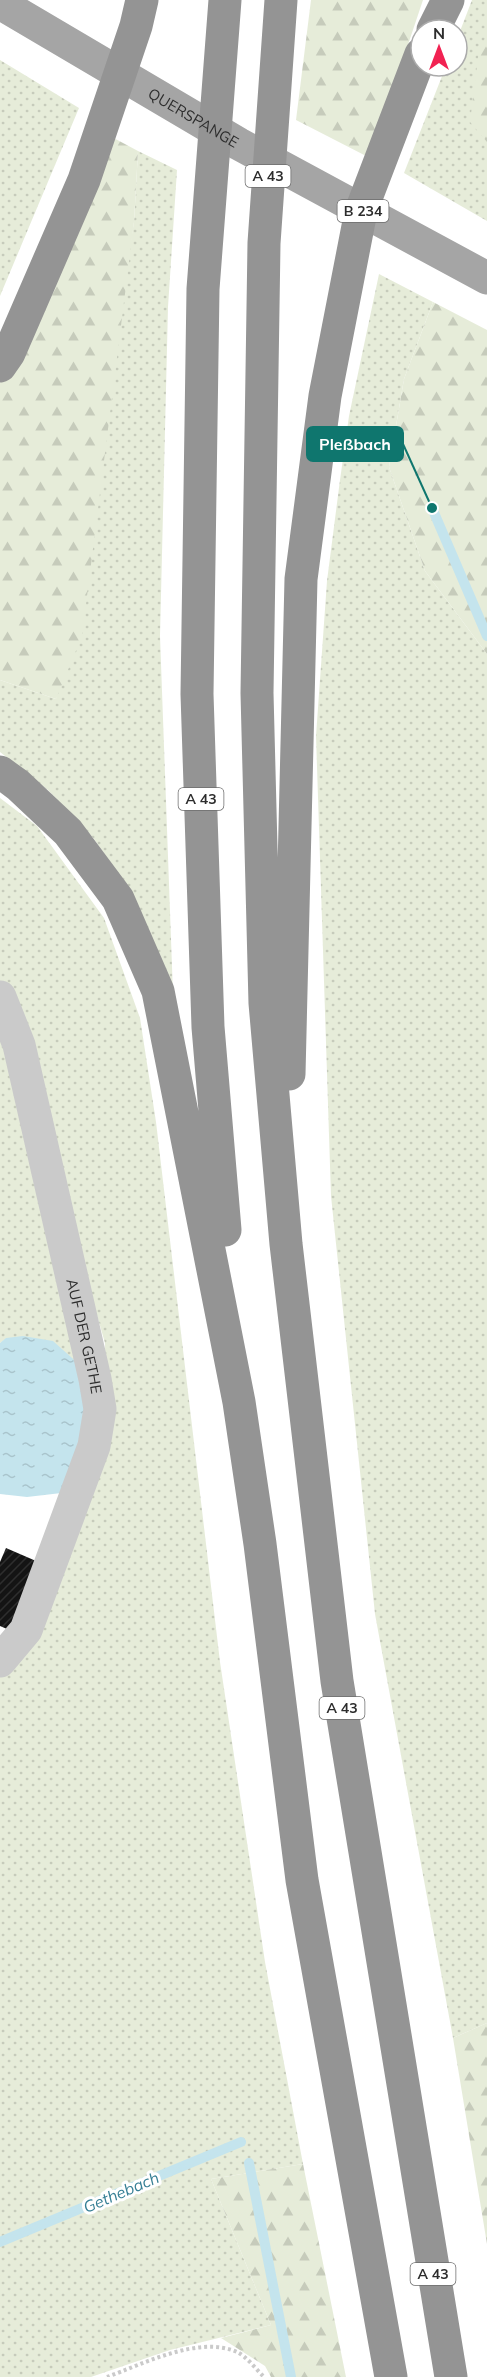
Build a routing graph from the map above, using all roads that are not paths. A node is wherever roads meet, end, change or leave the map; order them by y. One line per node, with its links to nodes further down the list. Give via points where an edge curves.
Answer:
1 (142, 0): 9 (highway, via 84,180)
2 (225, 0): 13 (highway, A 43, via 203,290 197,694 208,1027)
3 (281, 0): 12 (highway, A 43, via 264,243 257,693 264,1003)
4 (448, 0): 6 (highway)
5 (0, 3): 8 (main road, QUERSPANGE / B 234, via 239,144)
6 (439, 18)
7 (412, 78): 12 (highway, via 361,211 325,396 301,579)
8 (487, 278)
9 (0, 366)
10 (0, 772): 13 (highway, via 68,832 118,899 158,991)
11 (0, 997): 14 (street, AUF DER GETHE, via 19,1045 100,1409 94,1446 26,1630)
12 (286, 1244): 16 (highway, A 43, via 337,1681)
13 (239, 1402): 15 (highway, A 43, via 302,1880)
14 (0, 1661)
15 (391, 2377)
16 (451, 2377)

